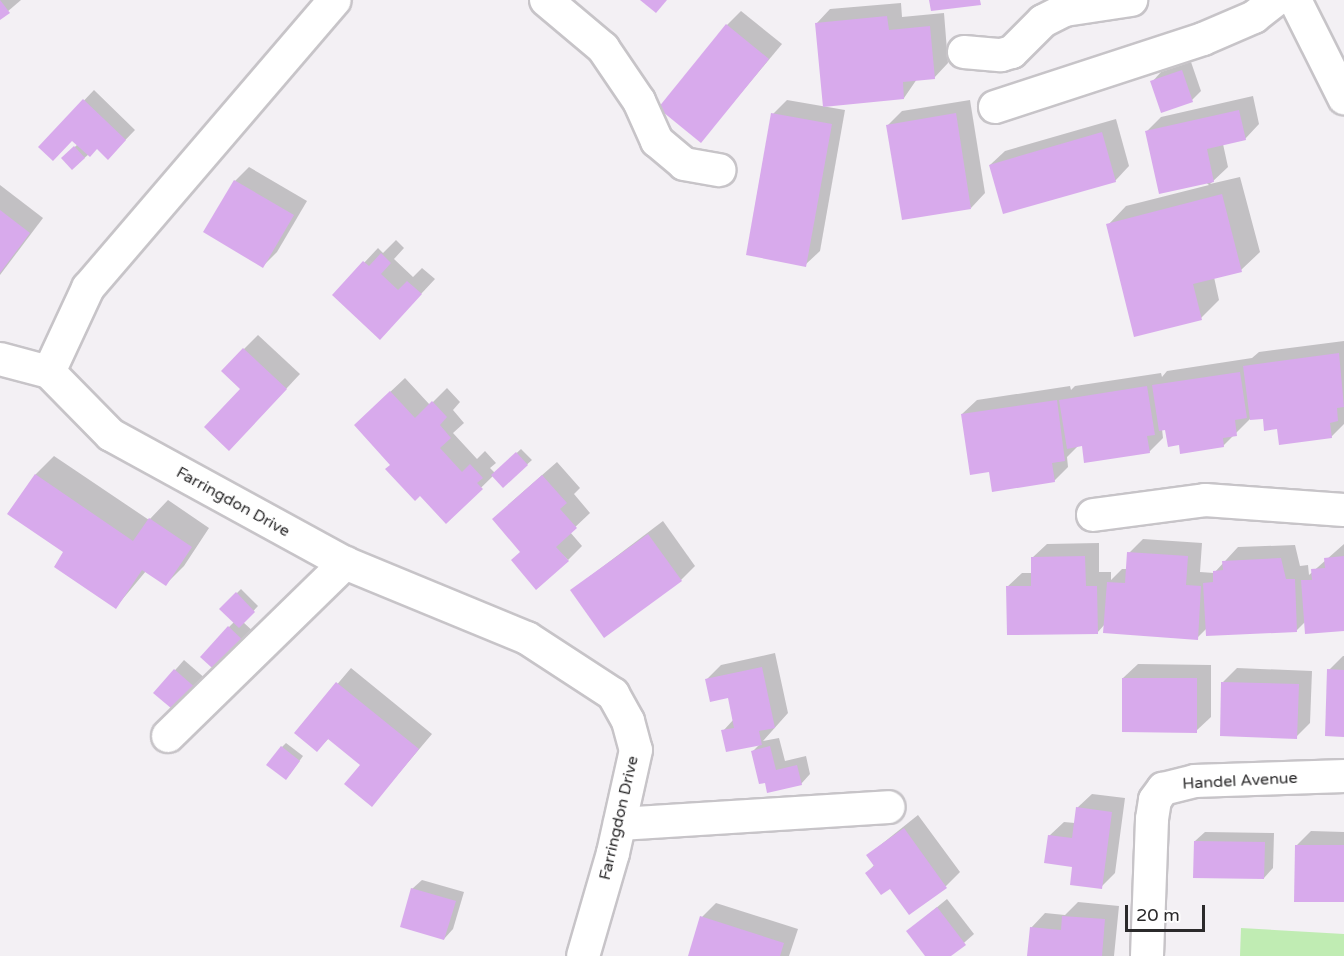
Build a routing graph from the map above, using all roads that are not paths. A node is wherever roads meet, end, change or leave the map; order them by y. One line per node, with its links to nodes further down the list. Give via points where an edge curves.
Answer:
1 (335, 0): 11 (street, via 88,288)
2 (546, 0): 9 (street, via 603,48 639,101 657,141 684,164)
3 (1131, 0): 6 (street, via 1065,10 1043,21 1012,52)
4 (1276, 0): 8 (street, via 1254,18 1203,39)
5 (1295, 0): 7 (street)
6 (964, 52)
7 (1344, 98)
8 (995, 107)
9 (719, 170)
10 (0, 359): 11 (street)
11 (49, 372): 14 (street, Farringdon Drive, via 111,435)
12 (1344, 510): 13 (street, via 1205,500)
13 (1093, 514)
14 (345, 563): 15 (street); 18 (street, Farringdon Drive, via 527,638 613,694 628,721 636,750)
15 (168, 736)
16 (1344, 776): 20 (street, Handel Avenue, via 1195,781 1162,789 1155,800 1152,819)
17 (888, 807): 18 (street)
18 (620, 824): 19 (street, Farringdon Drive)
19 (583, 956)
20 (1147, 956)

